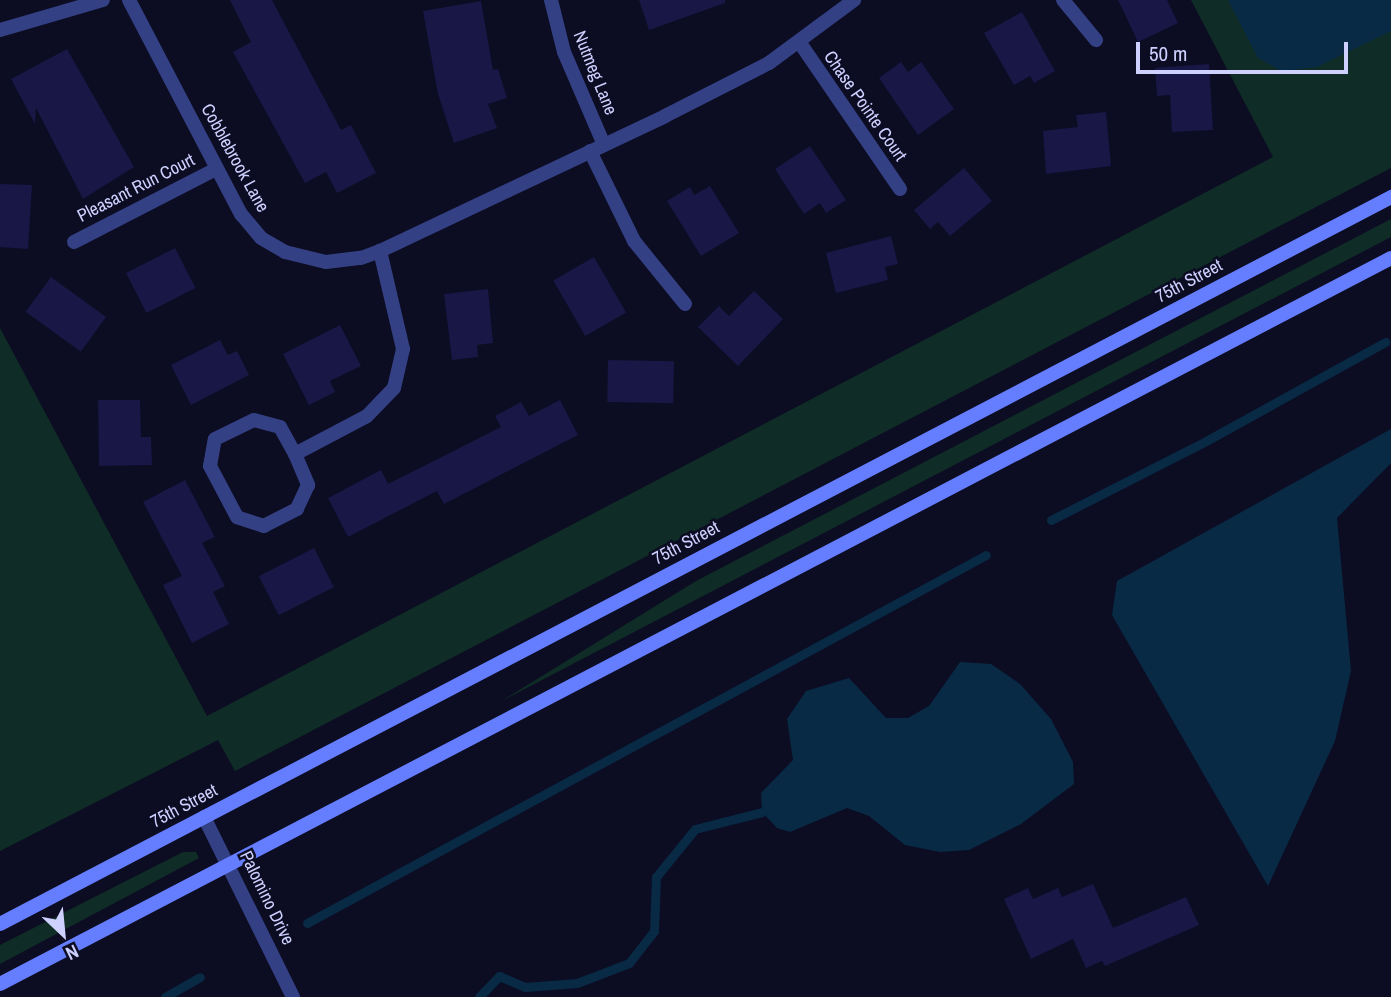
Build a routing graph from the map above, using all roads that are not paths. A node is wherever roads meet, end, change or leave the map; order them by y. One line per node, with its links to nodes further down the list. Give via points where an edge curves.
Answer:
1 (103, 0): 6 (street)
2 (130, 0): 10 (street, Cobblebrook Lane)
3 (551, 0): 9 (street, Nutmeg Lane)
4 (854, 0): 8 (street, Cobblebrook Lane)
5 (1063, 0): 7 (street)
6 (0, 30)
7 (1096, 40)
8 (800, 43): 9 (street, Cobblebrook Lane); 11 (street, Chase Pointe Court)
9 (597, 148): 14 (street, Cobblebrook Lane); 16 (street, Nutmeg Lane, via 634,241)
10 (216, 169): 13 (street, Pleasant Run Court); 14 (street, Cobblebrook Lane, via 241,214 261,238 285,253 326,262)
11 (900, 189)
12 (1391, 198): 18 (main road, 75th Street)
13 (74, 242)
14 (380, 251): 17 (street, via 404,349 394,388 367,416)
15 (1391, 258): 19 (main road)
16 (685, 304)
17 (295, 454): 17 (street, via 280,427 254,420 215,439 210,466 237,517 264,526 297,509 308,485)
18 (204, 817): 19 (street, Palomino Drive); 20 (main road, 75th Street)
19 (229, 864): 21 (main road); 22 (street, Palomino Drive)
20 (0, 924)
21 (0, 984)
22 (293, 997)

